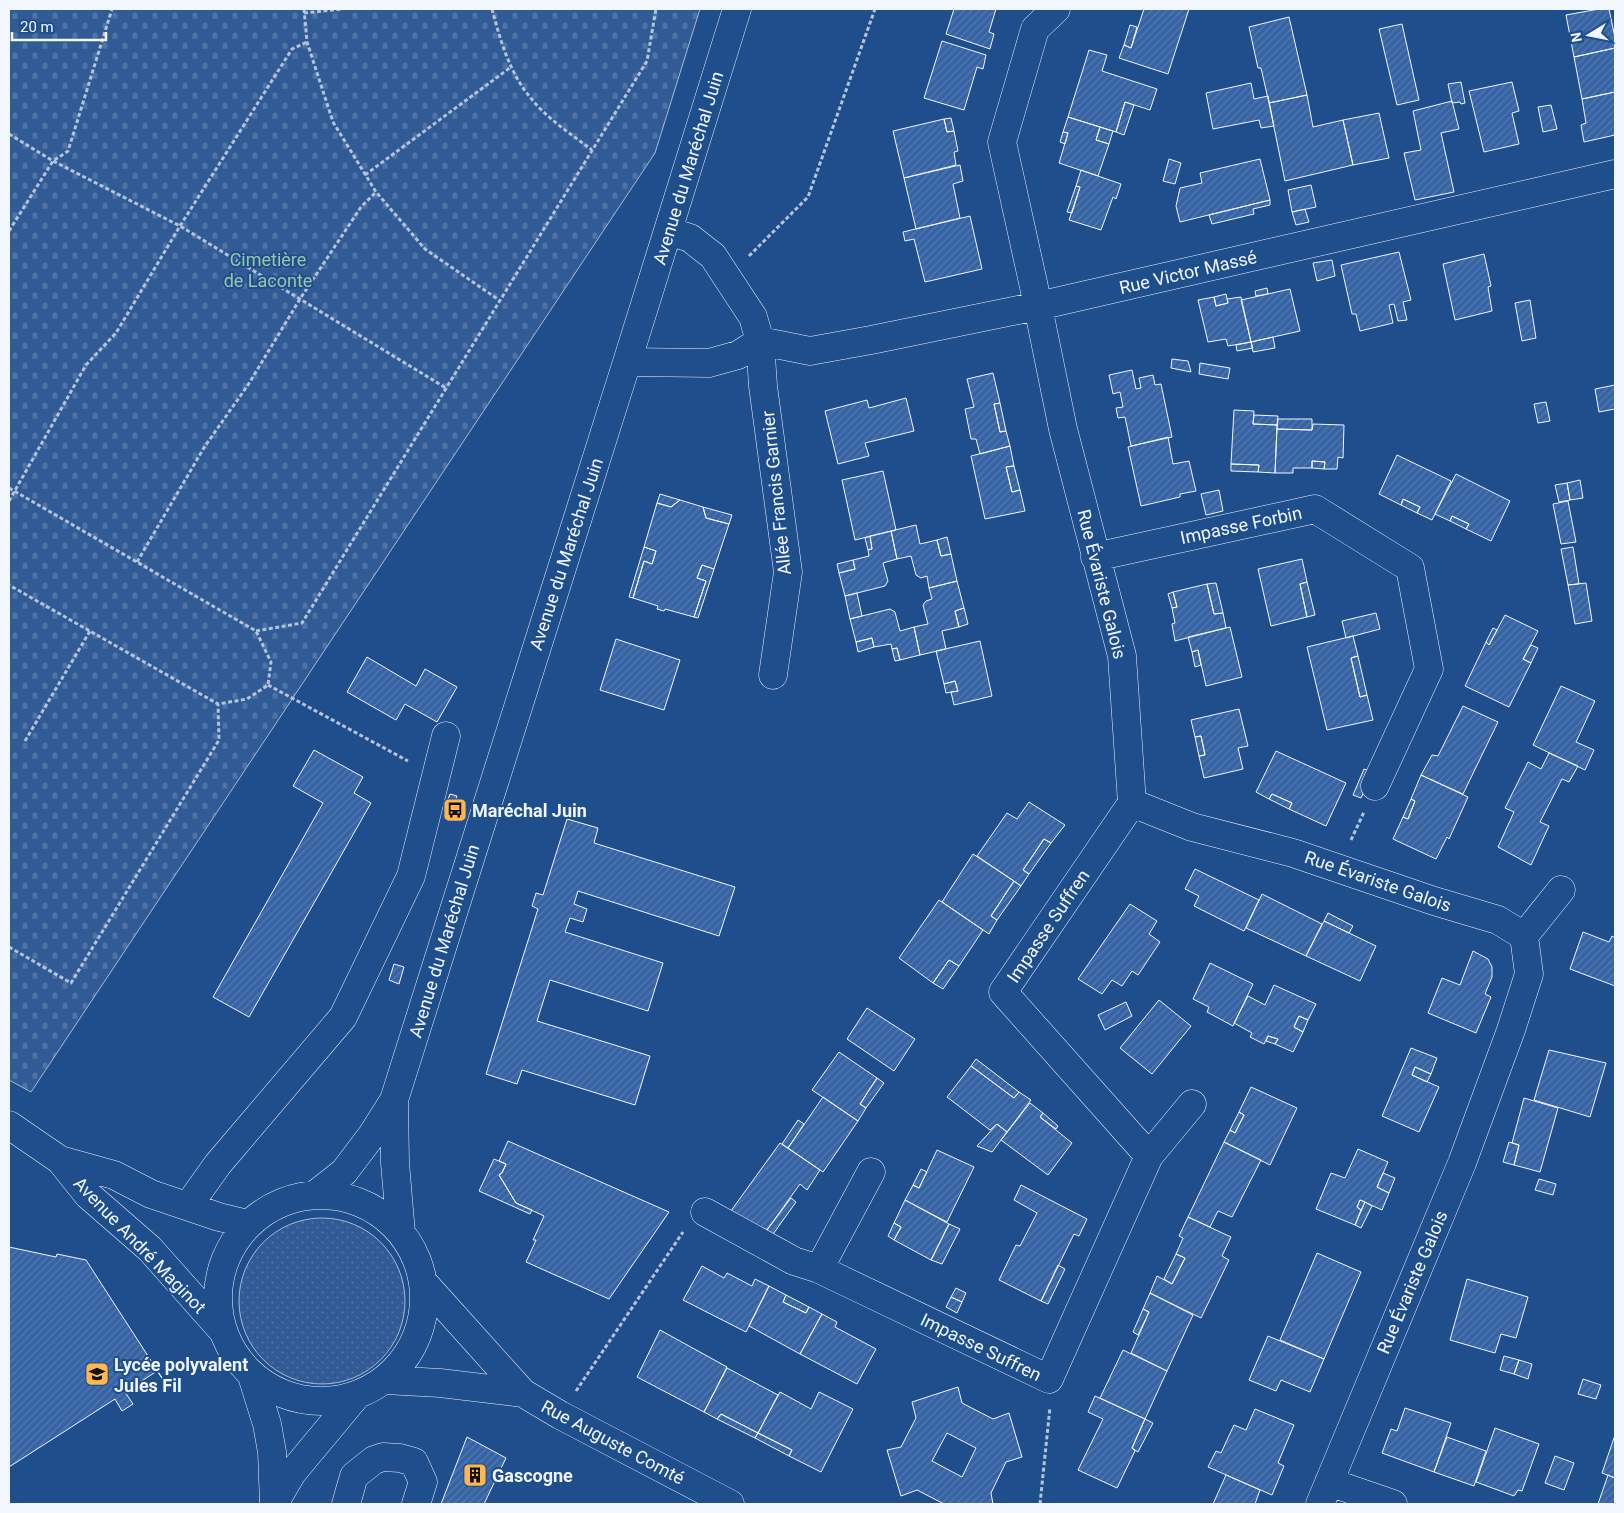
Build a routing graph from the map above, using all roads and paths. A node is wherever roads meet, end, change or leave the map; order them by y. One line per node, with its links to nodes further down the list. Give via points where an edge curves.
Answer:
1 (112, 9): 13 (path, via 68,151)
2 (343, 9): 8 (path)
3 (492, 9): 10 (path)
4 (656, 9): 12 (path, via 647,61)
5 (736, 9): 19 (street, Avenue du Maréchal Juin)
6 (875, 9): 20 (path, via 808,197)
7 (1056, 9): 23 (street, Rue Évariste Galois, via 1035,29 1002,142)
8 (304, 11): 9 (path)
9 (307, 42): 15 (path, via 333,122); 17 (path, via 292,49)
10 (511, 67): 12 (path, via 530,97); 15 (path)
11 (9, 134): 13 (path)
12 (592, 150): 22 (path)
13 (53, 161): 17 (path); 18 (path)
14 (1615, 174): 23 (street, Rue Victor Massé)
15 (365, 175): 16 (path)
16 (376, 192): 21 (path, via 361,207); 22 (path, via 425,249)
17 (180, 226): 21 (path); 28 (path, via 116,333 86,366)
18 (9, 231)
19 (668, 231): 20 (street, via 690,238 713,256); 25 (street, Avenue du Maréchal Juin)
20 (727, 277): 24 (street, via 753,317)
21 (300, 300): 26 (path); 31 (path, via 248,385 205,446)
22 (499, 300): 26 (path)
23 (1038, 306): 24 (street, Rue Victor Massé, via 810,351); 30 (street, Rue Évariste Galois, via 1063,429)
24 (760, 341): 25 (street, via 738,355 709,363); 35 (street, Allée Francis Garnier, via 788,572)
25 (627, 362): 47 (street, Avenue du Maréchal Juin)
26 (446, 388): 34 (path, via 302,623)
27 (9, 488): 28 (path)
28 (14, 491): 29 (path); 31 (path)
29 (9, 501)
30 (1095, 557): 41 (street, Impasse Forbin, via 1315,509 1410,568 1429,668); 42 (street, Rue Évariste Galois, via 1122,656)
31 (137, 562): 34 (path)
32 (9, 585): 33 (path)
33 (90, 631): 37 (path); 39 (path)
34 (256, 631): 36 (path, via 271,662)
35 (773, 676)
36 (268, 685): 37 (path, via 247,700); 40 (path)
37 (218, 704): 46 (path, via 219,740 71,983)
38 (446, 736): 40 (street)
39 (25, 741)
40 (436, 776): 54 (street, via 411,876 342,1017 218,1164)
41 (1376, 786): 43 (path)
42 (1132, 803): 43 (street, Rue Évariste Galois, via 1192,827); 50 (street, Impasse Suffren, via 1003,992)
43 (1338, 868): 45 (street, Rue Évariste Galois, via 1434,902 1498,920)
44 (1561, 890): 45 (street)
45 (1524, 936): 67 (street, Rue Évariste Galois, via 1529,974 1511,1030 1462,1163)
46 (9, 947)
47 (394, 1100): 53 (street, Avenue du Maréchal Juin, via 344,1172); 57 (street, Avenue du Maréchal Juin)
48 (1192, 1104): 50 (street, Impasse Suffren)
49 (9, 1125): 51 (street, Avenue André Maginot)
50 (1149, 1156): 62 (street, Impasse Suffren)
51 (60, 1160): 54 (street, Avenue André Maginot, via 114,1175 151,1194); 60 (street, Avenue André Maginot, via 88,1195 150,1249)
52 (871, 1172): 58 (street)
53 (316, 1194): 56 (street, via 279,1202); 57 (street, via 363,1203)
54 (188, 1206): 56 (street, Avenue André Maginot)
55 (705, 1212): 58 (street, Impasse Suffren, via 794,1262); 66 (path, via 690,1221)
56 (248, 1224): 60 (street, via 226,1255 217,1291)
57 (401, 1233): 59 (street, via 416,1256)
58 (820, 1269): 62 (street, Impasse Suffren)
59 (424, 1283): 63 (street, via 422,1320 409,1354); 64 (street, Rue Auguste Comté)
60 (222, 1329): 61 (street, via 234,1355)
61 (252, 1376): 65 (street, via 283,1396 320,1402); 68 (street, via 272,1452)
62 (1049, 1379): 72 (path, via 1050,1410)
63 (385, 1380): 64 (street, Rue Auguste Comté); 65 (street)
64 (523, 1393): 66 (street, Rue Auguste Comté)
65 (356, 1396): 68 (street, via 292,1473)
66 (560, 1415): 71 (street, Rue Auguste Comté)
67 (1324, 1493): 73 (street)
68 (274, 1504)
69 (346, 1504): 70 (street, via 354,1476 383,1456 414,1462 424,1482)
70 (416, 1504)
71 (730, 1504)
72 (1040, 1504)
73 (1393, 1504)

